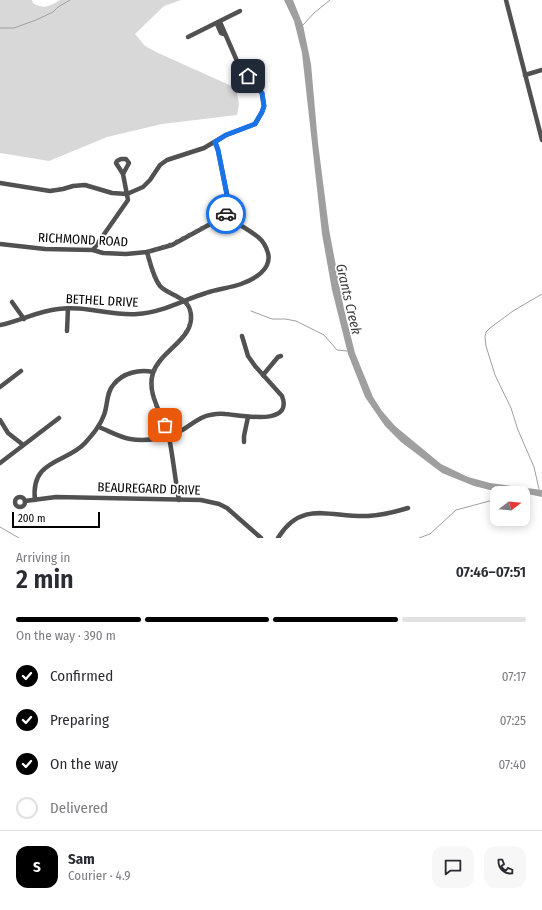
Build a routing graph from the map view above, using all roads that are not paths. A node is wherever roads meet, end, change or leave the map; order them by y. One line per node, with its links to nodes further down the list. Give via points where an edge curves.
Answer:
1 (506, 0): 6 (street)
2 (240, 11): 3 (street)
3 (218, 23): 4 (street); 8 (street, via 237,61 260,89 264,106 255,124)
4 (188, 36)
5 (542, 70): 6 (street)
6 (525, 74): 7 (street)
7 (542, 140)
8 (215, 142): 11 (street, via 167,160 143,187); 12 (street, via 228,200)
9 (123, 174): 11 (street)
10 (0, 183): 11 (street, via 50,191 85,185 112,193)
11 (127, 194): 14 (street, via 126,204)
12 (225, 216): 15 (street, RICHMOND ROAD, via 172,244); 16 (street, BETHEL DRIVE, via 259,238 264,244 268,263 259,275 246,282)
13 (0, 244): 14 (street, RICHMOND ROAD, via 45,249)
14 (93, 250): 15 (street, RICHMOND ROAD, via 111,254)
15 (147, 252): 16 (street, via 159,285)
16 (183, 301): 18 (street, BETHEL DRIVE, via 160,310 125,315); 25 (street, via 190,310 189,327)
17 (12, 302): 19 (street)
18 (68, 308): 19 (street, BETHEL DRIVE, via 45,311); 21 (street)
19 (24, 319): 20 (street, BETHEL DRIVE)
20 (0, 325)
21 (67, 331)
22 (242, 336): 26 (street, via 248,356)
23 (281, 356): 26 (street)
24 (21, 371): 27 (street)
25 (153, 372): 31 (street, via 132,373 113,384); 32 (street, via 152,391)
26 (262, 375): 29 (street, via 282,396 283,407 274,416)
27 (0, 387)
28 (59, 418): 34 (street)
29 (248, 418): 32 (street, via 226,414 208,415); 33 (street)
30 (0, 420): 34 (street, via 8,432)
31 (99, 426): 32 (street, via 130,439); 36 (street, via 79,448 44,469 35,485)
32 (168, 436): 37 (street)
33 (244, 442)
34 (22, 444): 35 (street)
35 (0, 463)
36 (35, 500): 37 (street, BEAUREGARD DRIVE, via 56,497); 38 (street, BEAUREGARD DRIVE)
37 (179, 500): 40 (street, BEAUREGARD DRIVE, via 201,500 219,504)
38 (25, 501)
39 (408, 508): 41 (street, via 368,516 315,513 304,515 288,524)
40 (261, 538)
41 (278, 538)

